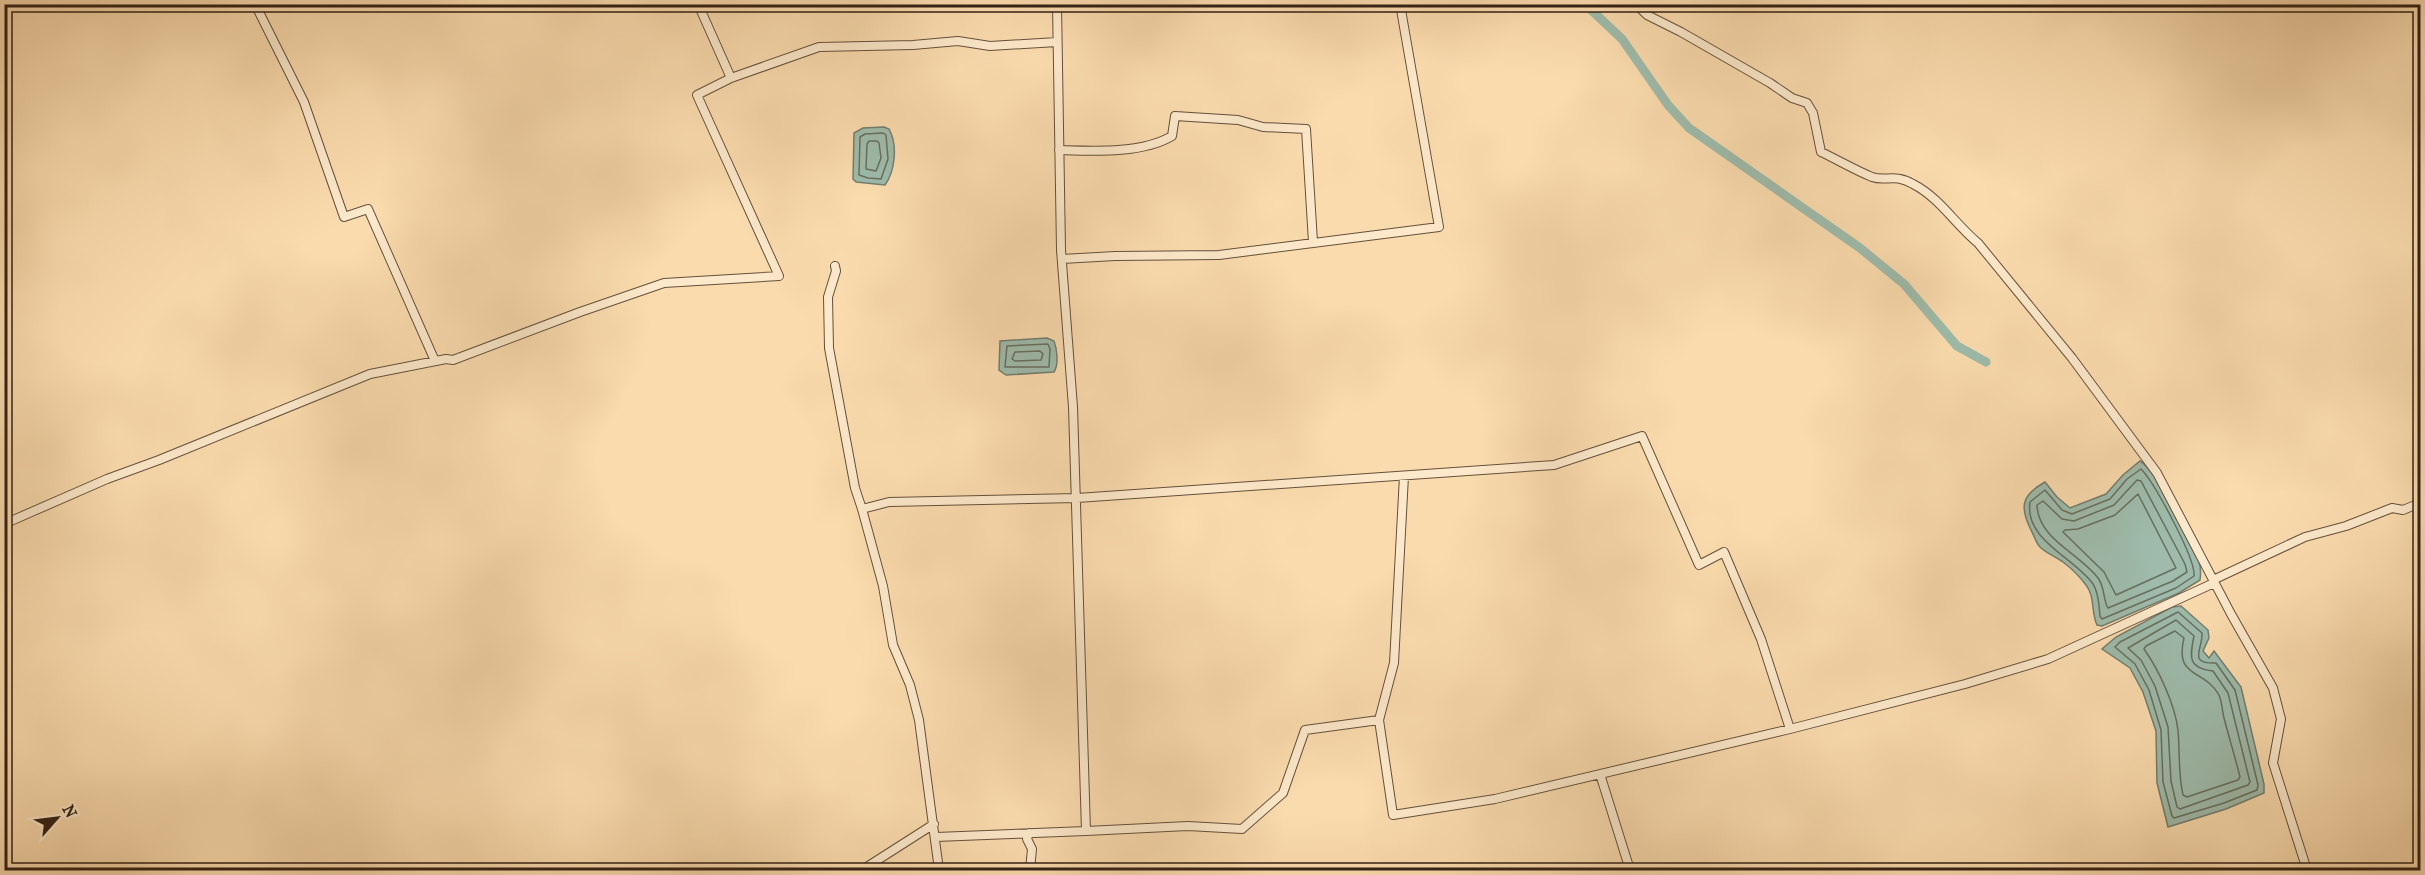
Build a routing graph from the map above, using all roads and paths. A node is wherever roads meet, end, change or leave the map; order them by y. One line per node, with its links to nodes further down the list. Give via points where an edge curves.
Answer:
1 (255, 4): 12 (street, via 304,102 344,217 368,209)
2 (698, 4): 7 (street)
3 (1057, 4): 6 (street)
4 (1400, 4): 9 (street, via 1439,227)
5 (1636, 4): 18 (street, via 1647,15 1807,103 1813,113 1821,153 1875,178 1898,177 1937,200 2043,320 2137,446 2174,501)
6 (1057, 42): 7 (street, via 819,46); 8 (street)
7 (731, 78): 12 (street, via 697,95 779,276 664,282 453,360)
8 (1059, 150): 9 (street, via 1094,152 1146,147 1172,136 1175,116 1306,129); 10 (street)
9 (1313, 242): 10 (street, via 1219,255)
10 (1062, 259): 14 (street)
11 (835, 266): 16 (street, via 828,297 829,348)
12 (435, 361): 17 (street, via 370,374)
13 (1404, 476): 14 (street); 19 (street, via 1394,663); 20 (street, via 1554,465 1642,436 1699,565 1724,552 1761,639)
14 (1077, 498): 16 (street, via 889,502); 23 (street)
15 (2421, 503): 18 (street, via 2403,510 2392,508 2305,537)
16 (862, 509): 22 (street, via 883,586 893,645 919,720)
17 (4, 524)
18 (2214, 581): 20 (street, via 2048,659); 30 (street, via 2273,688 2281,719 2273,763)
19 (1379, 720): 21 (street, via 1393,815 1495,799); 23 (street, via 1305,730 1282,793 1242,829 1188,826)
20 (1790, 729): 21 (street)
21 (1600, 774): 29 (street)
22 (934, 824): 25 (street); 26 (street)
23 (1086, 831): 24 (street)
24 (1029, 833): 25 (street); 28 (street)
25 (936, 837): 27 (street)
26 (861, 870)
27 (939, 870)
28 (1030, 870)
29 (1630, 870)
30 (2307, 870)

